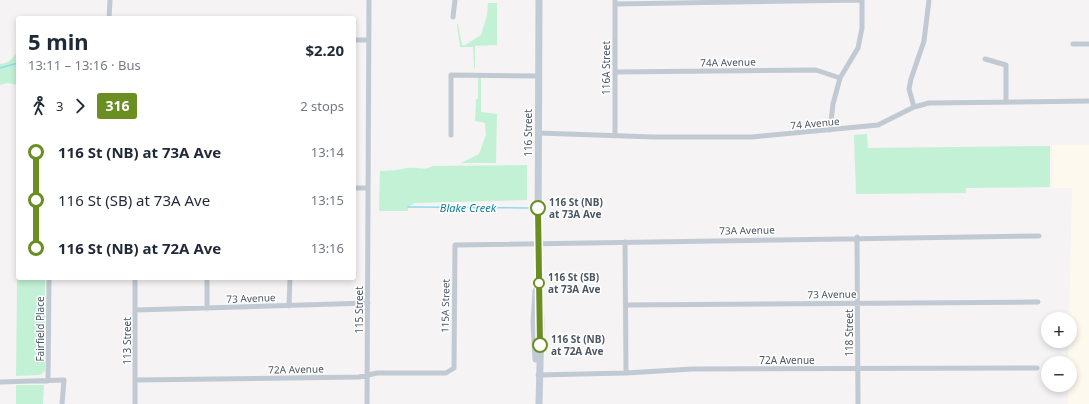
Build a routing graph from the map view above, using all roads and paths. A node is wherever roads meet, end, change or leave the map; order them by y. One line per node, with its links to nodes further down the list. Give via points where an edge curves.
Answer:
1 (110, 0): 10 (street)
2 (369, 0): 13 (street, 115 Street)
3 (455, 0): 11 (street)
4 (539, 0): 18 (street, 116 Street)
5 (862, 0): 8 (street); 19 (street, via 862,28 858,48)
6 (929, 0): 22 (street, via 924,41 910,79 909,89)
7 (697, 1): 8 (street); 9 (street)
8 (757, 1)
9 (615, 2): 17 (street, 116A Street)
10 (110, 16)
11 (453, 16)
12 (356, 40): 13 (street)
13 (369, 40): 28 (street, 115 Street)
14 (1073, 44): 15 (street)
15 (1089, 44)
16 (985, 59): 21 (street, via 1006,65)
17 (615, 72): 19 (street, 74A Avenue, via 816,70); 26 (street, 116A Street)
18 (538, 76): 24 (street, 116 Street); 25 (street, via 451,75)
19 (840, 78): 23 (street)
20 (1089, 101): 21 (street, 74 Avenue)
21 (1006, 102): 22 (street, 74 Avenue, via 929,103)
22 (914, 107): 23 (street, 74 Avenue, via 878,125)
23 (830, 130): 26 (street, 74 Avenue, via 752,137)
24 (538, 133): 26 (street, 74 Avenue); 32 (street, 116 Street)
25 (451, 135)
26 (615, 136)
27 (356, 188): 28 (street)
28 (368, 188): 39 (street, 115 Street)
29 (1039, 236): 30 (street, 73A Avenue)
30 (857, 238): 31 (street, 73A Avenue); 40 (street, 118 Street)
31 (625, 242): 32 (street, 73A Avenue); 41 (street)
32 (538, 243): 33 (street, 73A Avenue); 49 (street, 116 Street, via 534,322)
33 (455, 245): 45 (street, 115A Street)
34 (49, 280): 52 (street, Fairfield Place)
35 (135, 280): 44 (street, 113 Street)
36 (207, 280): 43 (street)
37 (290, 280): 42 (street)
38 (1038, 302): 40 (street, 73 Avenue)
39 (368, 303): 42 (street, 73 Avenue); 50 (street, 115 Street)
40 (858, 303): 41 (street, 73 Avenue); 47 (street, 118 Street)
41 (626, 305): 48 (street)
42 (289, 306): 43 (street, 73 Avenue)
43 (207, 309): 44 (street, 73 Avenue)
44 (136, 310): 51 (street, 113 Street)
45 (454, 368): 50 (street, 72A Avenue, via 446,373 377,373)
46 (1037, 368): 47 (street, 72A Avenue)
47 (858, 369): 48 (street, 72A Avenue); 58 (street, 118 Street)
48 (626, 373): 49 (street, 72A Avenue)
49 (538, 375): 57 (street, 116 Street)
50 (367, 376): 51 (street, 72A Avenue); 56 (street, 115 Street)
51 (136, 380): 55 (street, 113 Street)
52 (48, 381): 53 (street); 54 (street, via 64,380)
53 (0, 382)
54 (62, 404)
55 (135, 404)
56 (367, 404)
57 (537, 404)
58 (858, 404)

